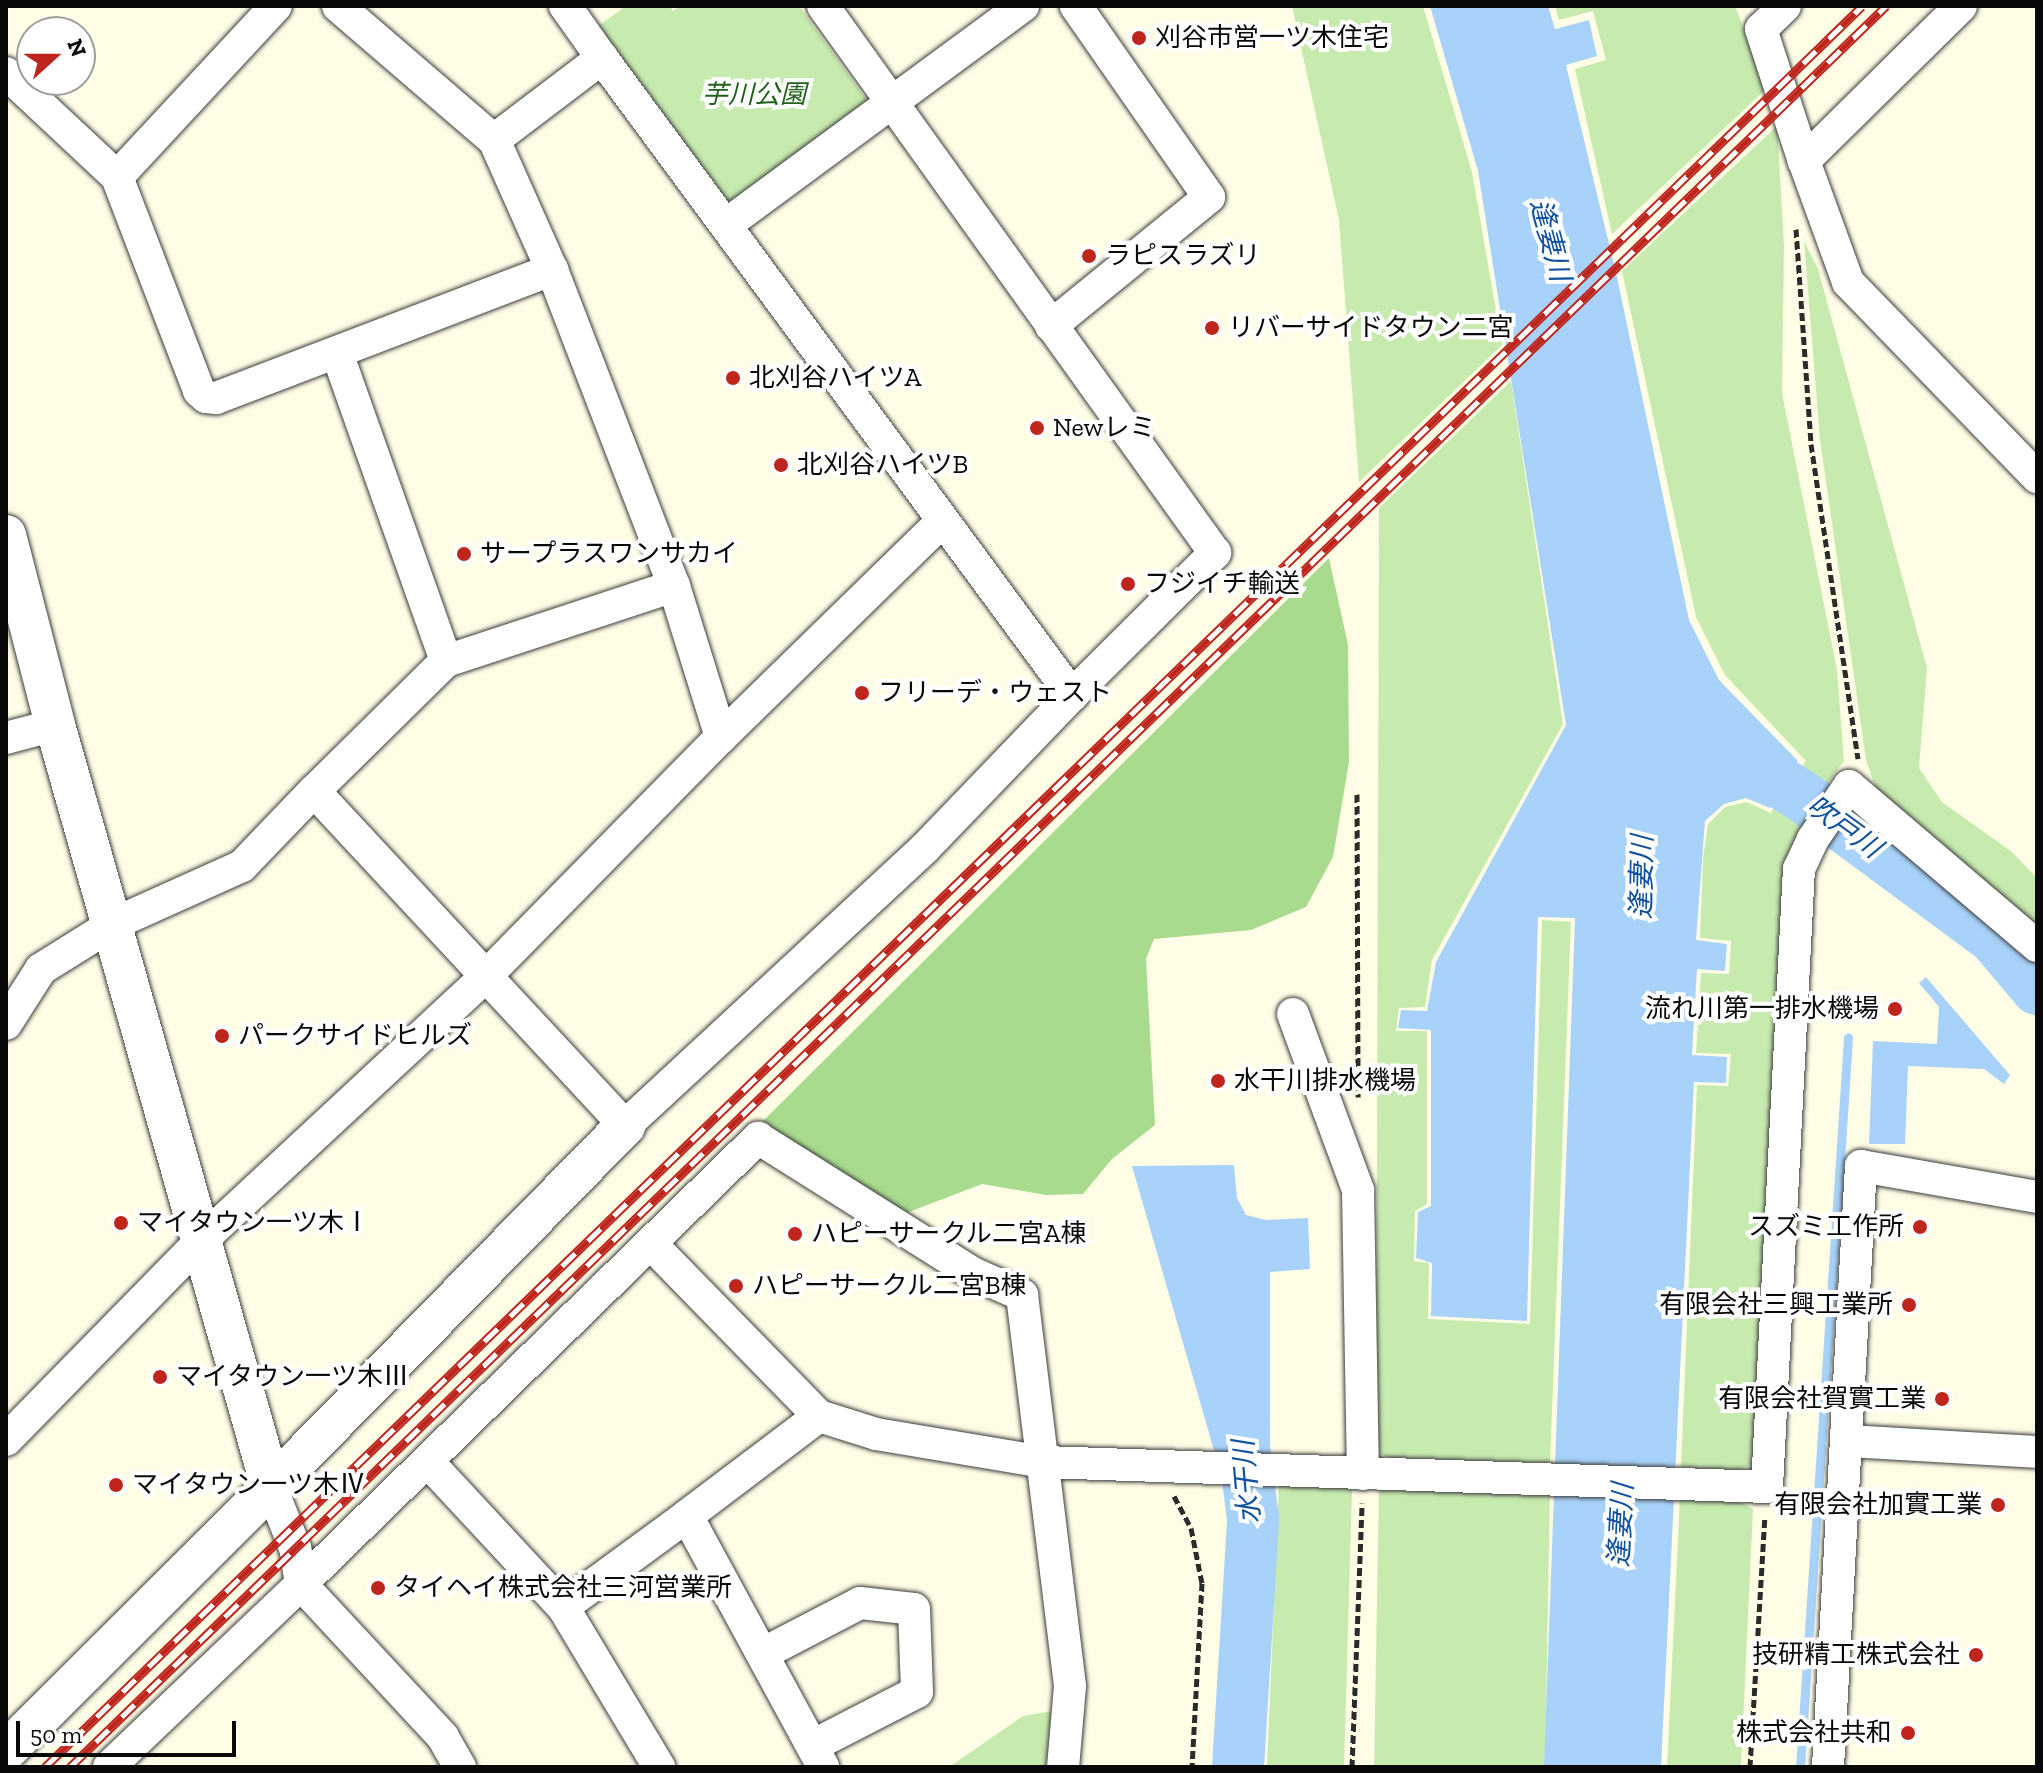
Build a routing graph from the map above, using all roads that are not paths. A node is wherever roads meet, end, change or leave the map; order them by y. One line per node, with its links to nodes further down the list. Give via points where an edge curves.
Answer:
1 (276, 6): 14 (street)
2 (338, 6): 12 (street)
3 (565, 6): 9 (street)
4 (823, 6): 11 (street)
5 (1023, 6): 11 (street)
6 (1076, 6): 17 (street, via 1209,197)
7 (1785, 6): 13 (street, via 1761,29)
8 (1961, 6): 13 (street)
9 (602, 58): 12 (street); 15 (street)
10 (6, 73): 14 (street)
11 (892, 105): 15 (street); 17 (street)
12 (494, 140): 16 (street)
13 (1804, 161): 19 (street, via 1848,282)
14 (117, 177): 18 (street, via 199,391 216,398)
15 (727, 224): 20 (street)
16 (552, 270): 18 (street); 22 (street)
17 (1051, 326): 24 (street, via 1215,553)
18 (337, 353): 23 (street)
19 (2037, 477)
20 (940, 523): 24 (street); 26 (street)
21 (6, 535): 25 (street)
22 (674, 586): 23 (street); 26 (street)
23 (446, 661): 28 (street)
24 (1072, 695): 34 (street, via 925,848)
25 (55, 725): 27 (street); 29 (street)
26 (721, 737): 31 (street)
27 (6, 738)
28 (314, 791): 29 (street, via 242,866); 31 (street)
29 (113, 924): 33 (street, via 41,969); 36 (street)
30 (2037, 946): 44 (street, via 1849,786 1813,839 1799,869 1767,1487)
31 (485, 977): 34 (street); 36 (street)
32 (1293, 1014): 44 (street, via 1358,1190)
33 (6, 1024)
34 (625, 1126): 45 (street)
35 (2037, 1197): 40 (street, via 1861,1166)
36 (202, 1240): 39 (street); 45 (street)
37 (652, 1245): 38 (street); 42 (street, via 758,1138 972,1273 1022,1295); 43 (street)
38 (819, 1416): 42 (street, via 876,1434); 46 (street)
39 (6, 1440)
40 (1847, 1441): 41 (street); 56 (street)
41 (2037, 1452)
42 (1044, 1462): 44 (street); 55 (street, via 1070,1686)
43 (429, 1463): 47 (street); 48 (street)
44 (1363, 1474)
45 (271, 1487): 47 (street, via 295,1548); 50 (street)
46 (687, 1516): 48 (street); 49 (street)
47 (301, 1584): 52 (street); 53 (street, via 443,1737)
48 (563, 1607): 54 (street)
49 (764, 1653): 51 (street); 51 (street, via 860,1603 914,1609 917,1692)
50 (6, 1751)
51 (818, 1756)
52 (109, 1767)
53 (460, 1767)
54 (659, 1767)
55 (1063, 1767)
56 (1828, 1767)

